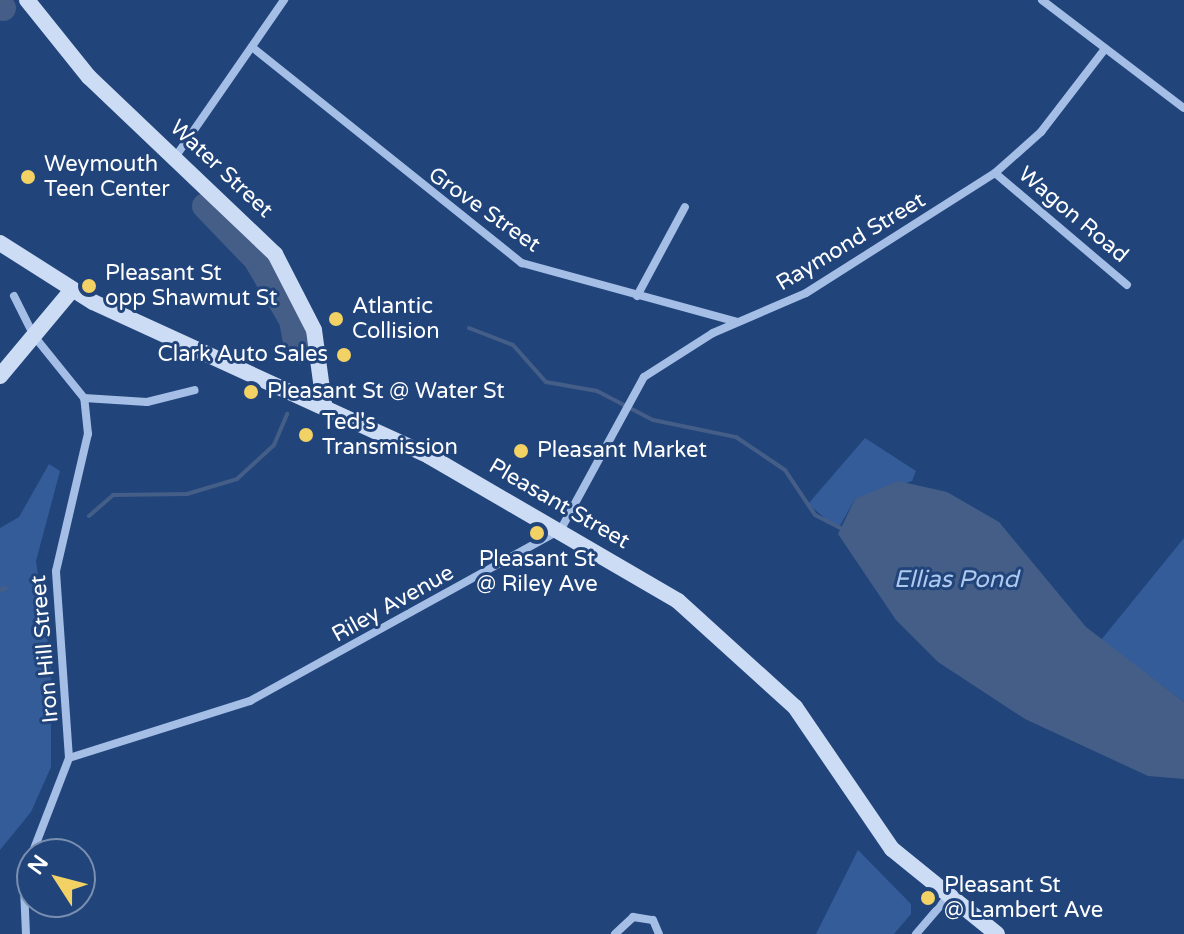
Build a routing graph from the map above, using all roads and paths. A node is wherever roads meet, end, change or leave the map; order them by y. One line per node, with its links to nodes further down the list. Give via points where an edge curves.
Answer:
1 (27, 0): 7 (main road, Water Street, via 89,77)
2 (284, 0): 4 (street)
3 (1042, 0): 5 (street)
4 (252, 47): 7 (street); 14 (street, Grove Street, via 522,263)
5 (1105, 49): 6 (street); 8 (street, Raymond Street, via 1041,132)
6 (1184, 108)
7 (176, 156): 20 (main road, Water Street, via 263,239 287,272 319,348)
8 (995, 173): 11 (street, Wagon Road); 15 (street, Raymond Street, via 806,293)
9 (685, 207): 14 (street)
10 (0, 243): 12 (main road, Pleasant Street)
11 (1127, 285)
12 (71, 291): 16 (main road); 20 (main road, Pleasant Street)
13 (14, 296): 16 (street)
14 (637, 296): 15 (street, Grove Street)
15 (737, 322): 21 (street, Raymond Street, via 634,387)
16 (34, 336): 17 (main road); 19 (street)
17 (0, 376)
18 (195, 390): 19 (street, via 147,402)
19 (84, 398): 22 (street, Iron Hill Street, via 88,434 56,571)
20 (324, 404): 21 (main road, Pleasant Street)
21 (561, 529): 22 (street, Riley Avenue, via 240,705); 24 (main road, Pleasant Street, via 678,601 775,687 810,726 882,838)
22 (69, 758): 23 (street, Iron Hill Street)
23 (38, 838)
24 (947, 898): 27 (street); 28 (main road, Pleasant Street)
25 (615, 934): 26 (street, via 633,917 653,920)
26 (659, 934)
27 (916, 934)
28 (997, 934)

